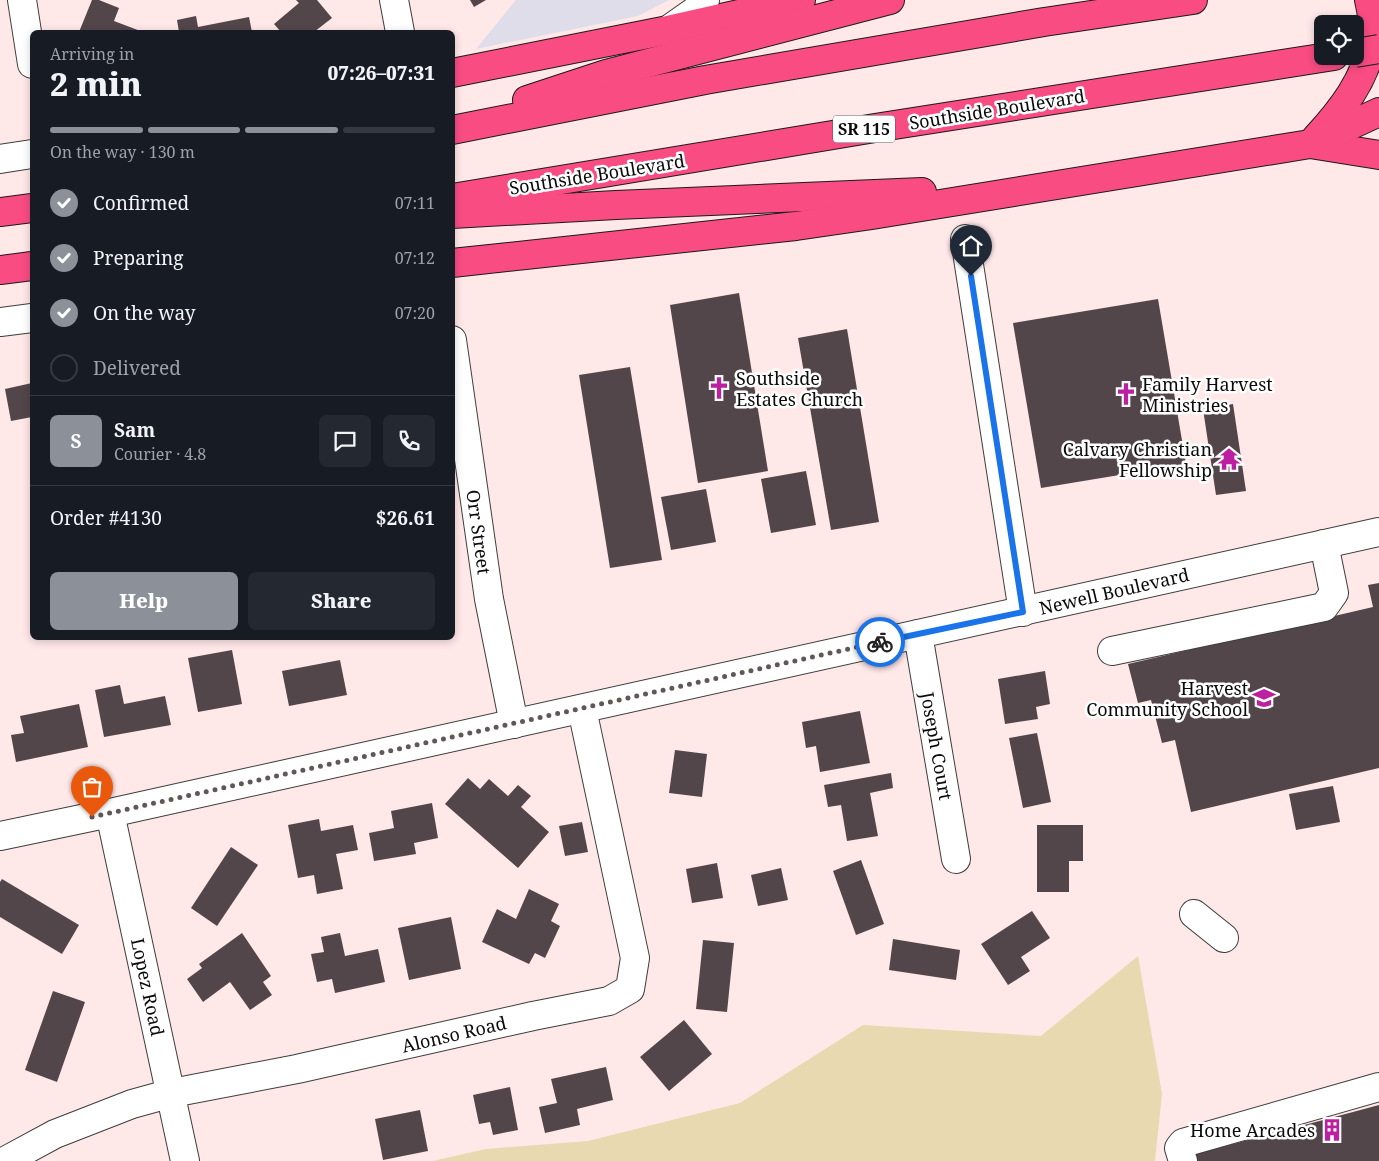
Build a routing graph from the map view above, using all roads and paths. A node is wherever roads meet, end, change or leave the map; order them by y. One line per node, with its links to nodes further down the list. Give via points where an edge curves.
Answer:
1 (22, 0): 11 (street)
2 (394, 0): 8 (street)
3 (705, 0): 9 (street)
4 (800, 0): 9 (highway)
5 (890, 0): 16 (highway, via 606,74)
6 (1193, 0): 17 (highway, via 705,80)
7 (1369, 0): 18 (highway, via 1372,41 1366,66 1334,118)
8 (400, 30)
9 (668, 30): 14 (highway)
10 (1379, 49): 12 (highway, bridge)
11 (30, 51)
12 (1364, 52)
13 (1314, 60): 23 (highway, Southside Boulevard / SR 115)
14 (455, 72)
15 (1379, 112): 18 (highway)
16 (455, 123)
17 (455, 129)
18 (1310, 144): 20 (highway); 22 (highway)
19 (30, 154): 21 (street)
20 (1379, 155)
21 (0, 159)
22 (1044, 187): 26 (highway); 28 (highway, via 796,226)
23 (455, 198)
24 (30, 208): 25 (highway)
25 (0, 212)
26 (455, 214)
27 (965, 239): 36 (street)
28 (455, 263)
29 (30, 266): 30 (highway)
30 (0, 270)
31 (30, 318): 32 (street)
32 (0, 322)
33 (455, 361): 40 (street, Orr Street, via 489,599)
34 (1379, 532): 35 (street, Newell Boulevard)
35 (1324, 544): 36 (street, Newell Boulevard); 38 (street, via 1334,593 1324,607)
36 (1023, 612): 37 (street, Newell Boulevard)
37 (918, 634): 39 (street, Newell Boulevard); 43 (street, Joseph Court)
38 (1112, 652)
39 (582, 709): 40 (street, Newell Boulevard); 47 (street, Alonso Road, via 635,958 630,989 609,1001)
40 (514, 724): 41 (street, Newell Boulevard)
41 (110, 814): 42 (street, Newell Boulevard); 47 (street, Lopez Road)
42 (0, 836)
43 (956, 859)
44 (1194, 914): 45 (street)
45 (1224, 938)
46 (1379, 1087): 50 (street, via 1183,1143 1180,1148)
47 (172, 1093): 48 (street, Alonso Road, via 113,1110 54,1134); 49 (street, Lopez Road)
48 (5, 1161)
49 (185, 1161)
50 (1183, 1161)

